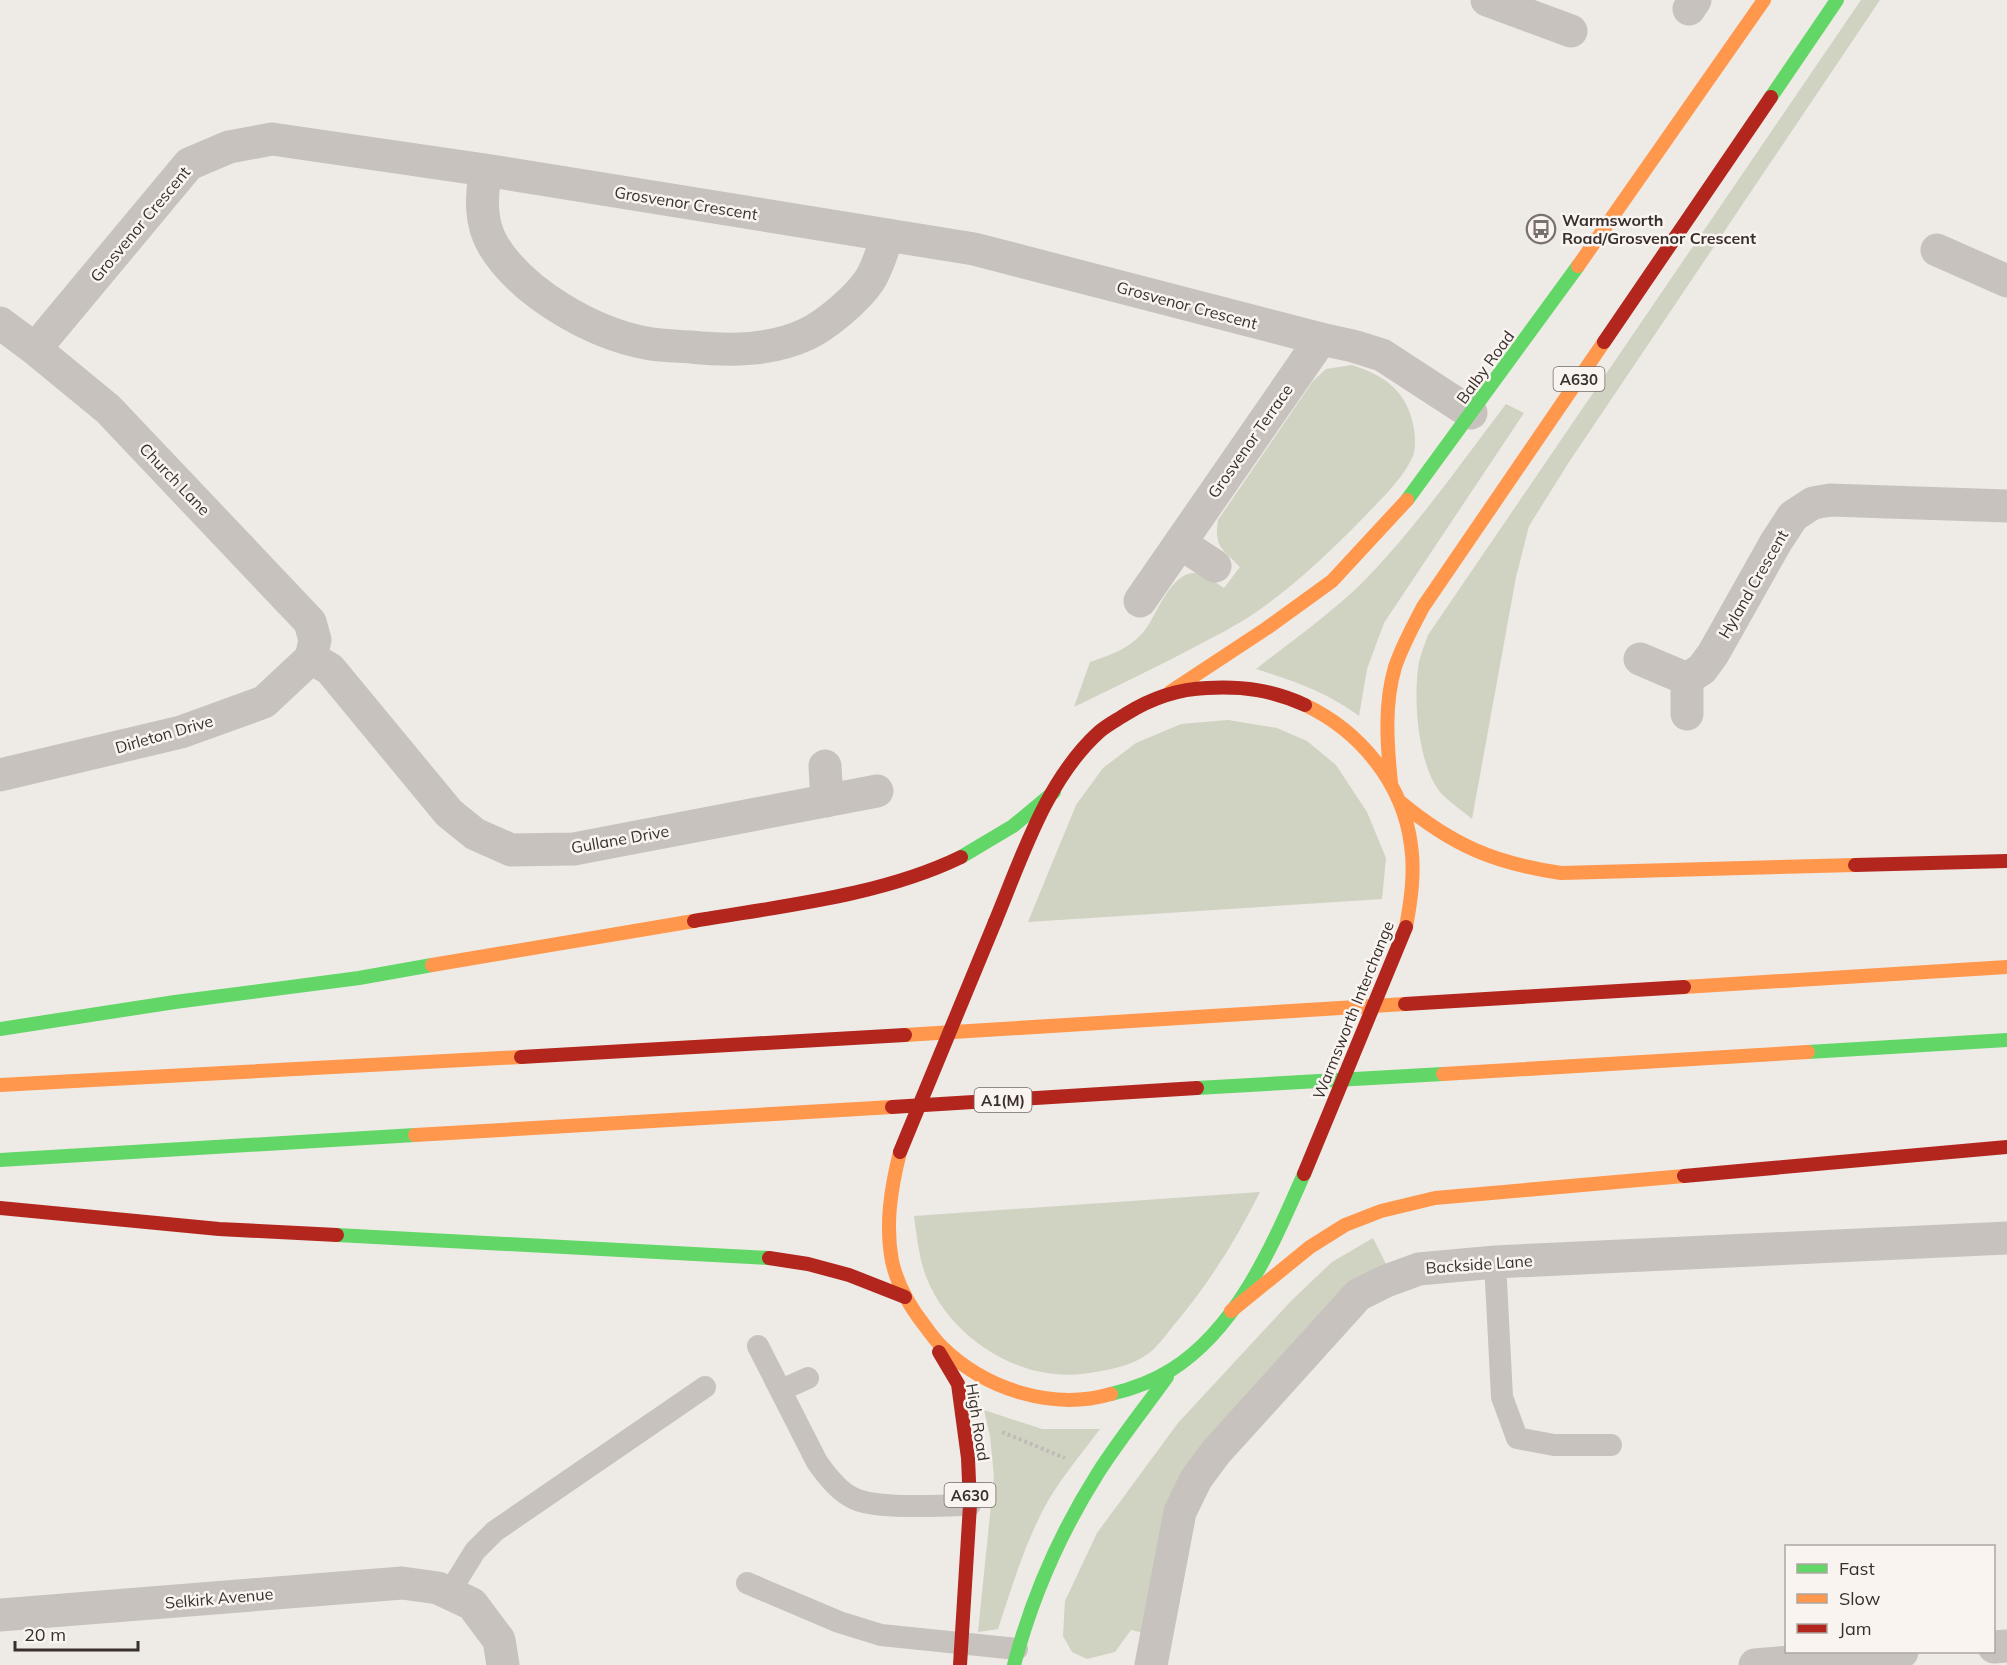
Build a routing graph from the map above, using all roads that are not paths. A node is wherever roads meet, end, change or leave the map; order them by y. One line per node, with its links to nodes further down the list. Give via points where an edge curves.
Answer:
1 (1487, 0): 4 (street)
2 (1764, 0): 12 (main road, Balby Road)
3 (1837, 0): 24 (main road, A630, via 1424,607 1401,650 1393,677 1386,743)
4 (1571, 31)
5 (485, 170): 6 (street, Grosvenor Crescent); 6 (street, via 481,211 493,244 521,279 553,305 596,328 646,343 719,350 769,347 807,333 837,314 869,281); 11 (street, Grosvenor Crescent, via 272,139 229,147 189,164)
6 (888, 235): 10 (street, Grosvenor Crescent, via 974,249)
7 (1937, 250): 8 (street)
8 (2007, 281)
9 (0, 323): 11 (street, Church Lane)
10 (1321, 339): 12 (street, Grosvenor Crescent, via 1382,355); 14 (street, Grosvenor Terrace)
11 (35, 349): 17 (street, Church Lane, via 108,409 310,622 315,640)
12 (1471, 413): 20 (main road, Balby Road, via 1403,506 1332,581)
13 (2007, 506): 19 (street, Hyland Crescent, via 1830,500 1813,503 1793,516 1713,654 1702,669)
14 (1180, 543): 15 (street); 16 (street, Grosvenor Terrace)
15 (1215, 566)
16 (1140, 601)
17 (311, 658): 23 (street, Dirleton Drive, via 264,702 181,732); 27 (street, Gullane Drive, via 330,669 449,813 476,834 511,850 574,849)
18 (1640, 659): 19 (street)
19 (1687, 679): 21 (street)
20 (1170, 693): 24 (main road, Warmsworth Interchange, via 1206,685 1242,685 1279,692 1313,706 1344,726 1370,752); 26 (main road, Warmsworth Interchange, via 1134,708 1101,730 1074,758)
21 (1687, 714)
22 (825, 766): 27 (street)
23 (0, 775)
24 (1391, 783): 28 (main road, Warmsworth Interchange)
25 (877, 791): 27 (street, Gullane Drive)
26 (1054, 792): 31 (main road, via 1013,826 974,851 894,883 359,978); 39 (main road, Warmsworth Interchange, bridge, via 1036,826 900,1152 890,1188 888,1225 893,1262)
27 (827, 801)
28 (1399, 801): 29 (main road, via 1440,833 1467,848 1525,868 1561,873); 40 (main road, Warmsworth Interchange, bridge, via 1409,832 1413,864 1406,927 1279,1233)
29 (2007, 861)
30 (2007, 967): 33 (main road, via 774,1043)
31 (0, 1029)
32 (2007, 1040): 35 (main road, A1(M))
33 (0, 1085)
34 (2007, 1147): 40 (main road, via 1435,1198 1397,1205 1363,1217 1310,1246)
35 (0, 1160)
36 (0, 1208): 39 (main road, via 219,1229 763,1257 849,1275)
37 (2007, 1238): 38 (street, Backside Lane)
38 (1495, 1262): 47 (lane, via 1502,1397 1517,1438 1554,1445); 56 (street, Backside Lane, via 1419,1269 1358,1295 1216,1452 1196,1479 1180,1512)
39 (905, 1297): 41 (main road, Warmsworth Interchange)
40 (1231, 1311): 43 (main road, Warmsworth Interchange, via 1204,1343)
41 (929, 1334): 43 (main road, Warmsworth Interchange, via 961,1365 1000,1387 1043,1399 1088,1400 1132,1391); 48 (main road, High Road / A630, via 958,1384)
42 (758, 1346): 46 (lane)
43 (1172, 1371): 54 (main road, via 1099,1472 1064,1532)
44 (808, 1378): 46 (lane)
45 (705, 1387): 50 (lane, via 495,1531)
46 (781, 1390): 48 (lane, via 825,1474 852,1498 869,1504)
47 (1611, 1445)
48 (970, 1505): 53 (main road, High Road / A630)
49 (747, 1583): 53 (lane, via 839,1622)
50 (443, 1590): 51 (street, Selkirk Avenue, via 402,1583); 55 (street, via 472,1604 499,1640)
51 (0, 1615)
52 (1891, 1653): 57 (street)
53 (960, 1654): 54 (lane)
54 (1015, 1657)
55 (503, 1665)
56 (1151, 1665)
57 (1755, 1665)

